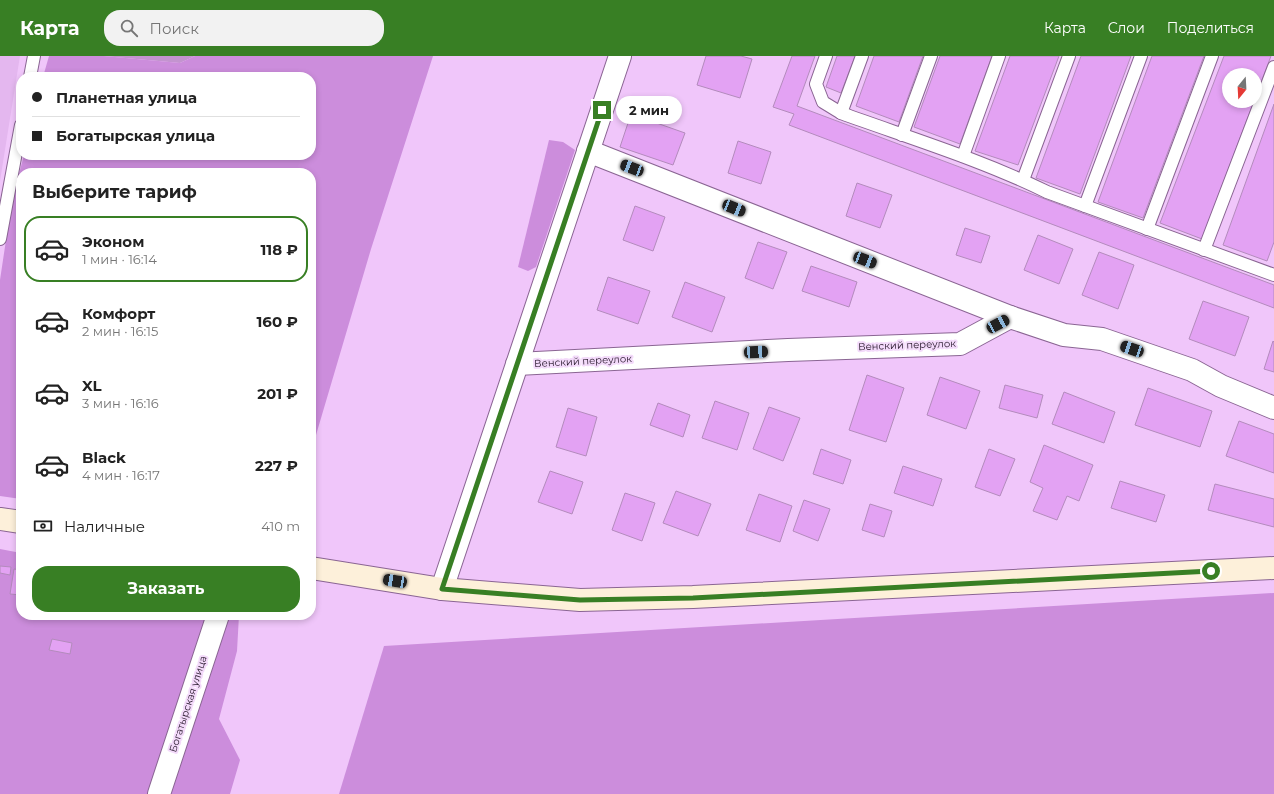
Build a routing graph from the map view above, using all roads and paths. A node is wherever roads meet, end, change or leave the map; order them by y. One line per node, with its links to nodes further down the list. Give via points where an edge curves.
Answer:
1 (34, 56): 11 (lane)
2 (620, 56): 14 (street)
3 (826, 56): 12 (lane, via 816,84 823,102)
4 (862, 56): 12 (lane)
5 (931, 56): 13 (lane)
6 (999, 56): 16 (lane)
7 (1069, 56): 17 (lane)
8 (1141, 56): 18 (lane)
9 (1212, 56): 19 (lane)
10 (1274, 67): 21 (lane)
11 (31, 72)
12 (841, 113): 13 (lane)
13 (902, 135): 16 (lane)
14 (588, 151): 23 (street); 24 (street)
15 (16, 152): 20 (lane)
16 (963, 156): 17 (lane)
17 (1023, 180): 18 (lane)
18 (1085, 206): 19 (lane)
19 (1147, 229): 21 (lane)
20 (0, 239)
21 (1204, 250): 22 (lane)
22 (1273, 271)
23 (1010, 317): 24 (street, Венский переулок, via 960,344); 25 (street, via 1064,335 1102,339 1192,370 1221,386)
24 (517, 364): 30 (street)
25 (1274, 408)
26 (0, 519): 27 (main road)
27 (16, 521)
28 (1274, 568): 30 (main road, via 686,598 580,600)
29 (316, 569): 30 (main road)
30 (442, 589)
31 (216, 620): 32 (street, Богатырская улица)
32 (159, 794)

